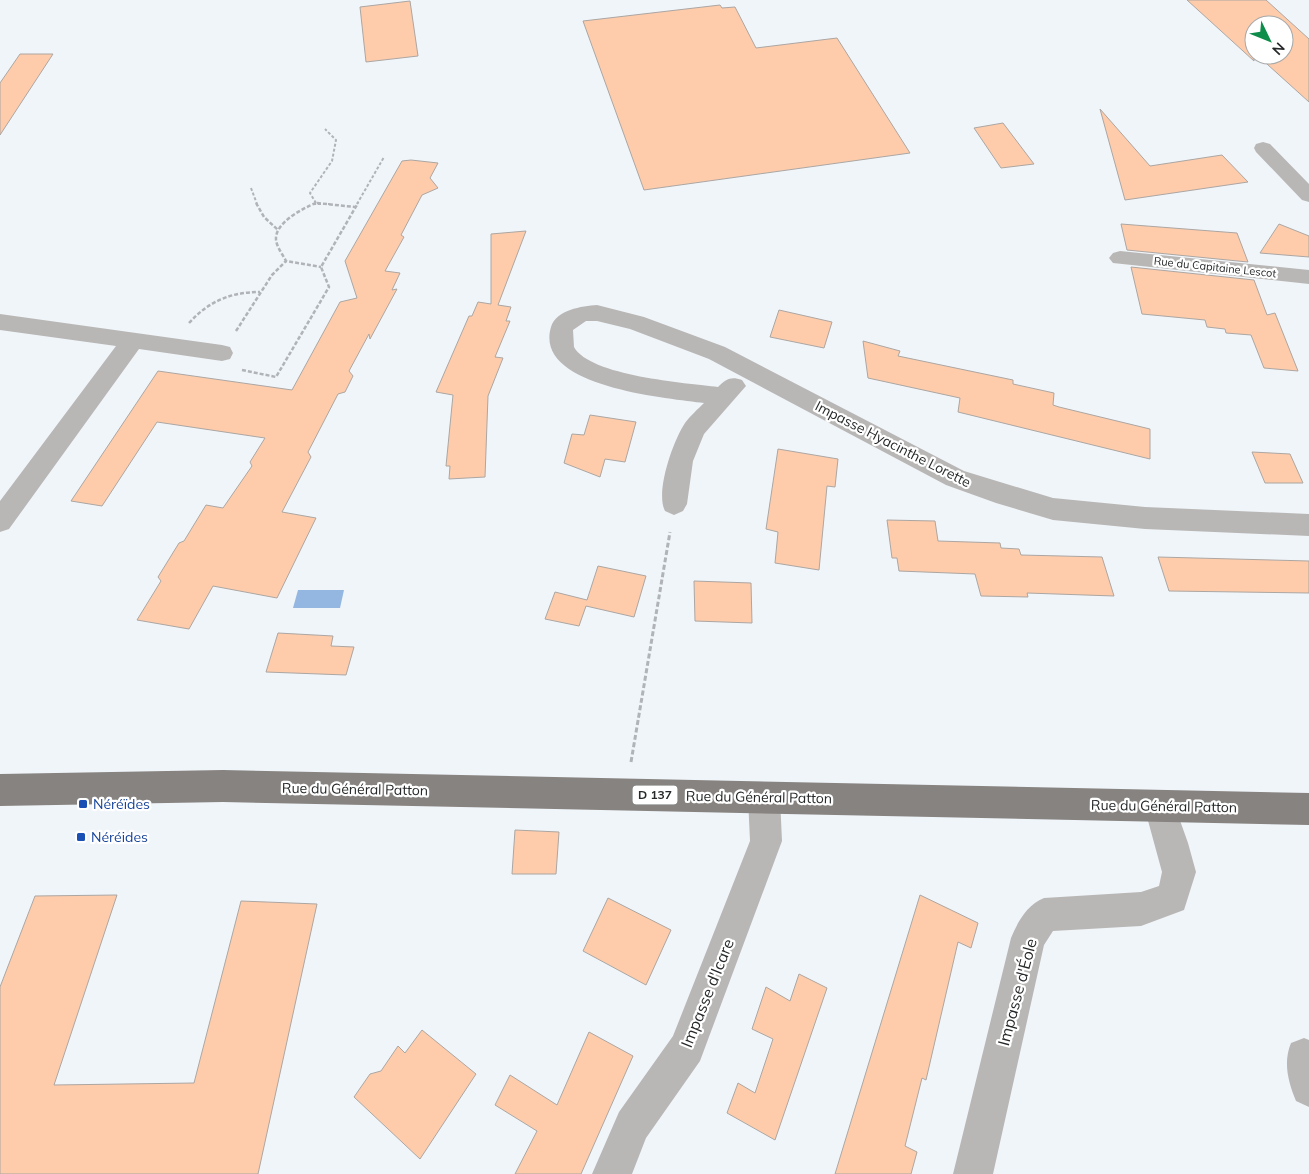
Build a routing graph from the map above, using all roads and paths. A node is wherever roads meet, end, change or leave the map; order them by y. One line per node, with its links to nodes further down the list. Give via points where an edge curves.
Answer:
1 (325, 129): 6 (path, via 336,140 334,157 313,182 310,193)
2 (1263, 148): 5 (street)
3 (384, 157): 7 (path)
4 (251, 188): 8 (path, via 259,212)
5 (1309, 196)
6 (316, 203): 7 (path); 8 (path, via 299,210)
7 (356, 207): 11 (path)
8 (278, 230): 10 (path, via 276,240)
9 (1120, 258): 12 (street, Rue du Capitaine Lescot)
10 (286, 261): 11 (path); 13 (path)
11 (321, 267): 17 (path, via 329,287 276,377 217,364)
12 (1309, 277)
13 (260, 292): 16 (path, via 227,295 211,303 198,312); 17 (path)
14 (0, 322): 15 (street)
15 (132, 342): 16 (street); 21 (street)
16 (171, 347): 17 (street)
17 (222, 353)
18 (751, 369): 19 (street); 19 (street, Impasse Hyacinthe Lorette, via 717,352 636,323 597,313 581,314 562,326 560,342 569,359 596,375); 22 (street, Impasse Hyacinthe Lorette, via 955,478 996,494 1053,509 1145,518)
19 (724, 397): 20 (street, via 694,429 680,460)
20 (674, 504): 24 (path)
21 (0, 521)
22 (1309, 525)
23 (0, 790): 24 (main road, Rue du Général Patton / D 137, via 223,786)
24 (626, 794): 25 (main road, Rue du Général Patton / D 137)
25 (764, 798): 26 (main road, Rue du Général Patton / D 137); 28 (street, Impasse d'Icare, via 766,841 687,1048 632,1125)
26 (1160, 806): 27 (main road, Rue du Général Patton / D 137); 29 (street, Impasse d'Éole, via 1179,872 1172,898 1141,909 1044,915 1028,938)
27 (1309, 809)
28 (612, 1174)
29 (973, 1174)

